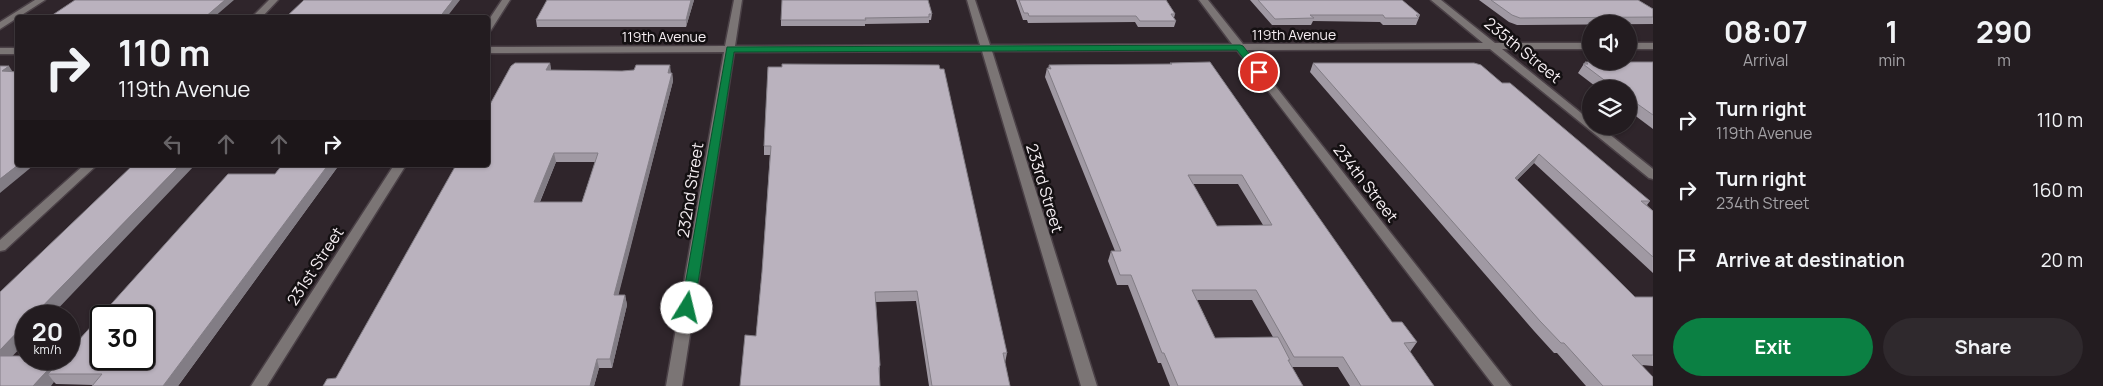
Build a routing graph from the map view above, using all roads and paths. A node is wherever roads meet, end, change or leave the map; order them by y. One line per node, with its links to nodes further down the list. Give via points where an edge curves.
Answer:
1 (41, 0): 8 (street)
2 (274, 0): 9 (street)
3 (506, 0): 11 (street)
4 (738, 0): 19 (street, 232nd Street)
5 (971, 0): 17 (street, 233rd Street)
6 (1203, 0): 18 (street, 234th Street)
7 (1435, 0): 16 (street, 235th Street)
8 (17, 15)
9 (258, 15)
10 (15, 16): 12 (street)
11 (490, 25)
12 (0, 26)
13 (1582, 46): 16 (street, 119th Avenue)
14 (1637, 46): 15 (street)
15 (1653, 46)
16 (1493, 47): 18 (street, 119th Avenue); 23 (street, 235th Street)
17 (985, 48): 18 (street, 119th Avenue); 19 (street, 119th Avenue); 31 (street, 233rd Street)
18 (1240, 48): 32 (street, 234th Street)
19 (730, 49): 20 (street, 119th Avenue); 30 (street, 232nd Street)
20 (490, 50)
21 (0, 51): 22 (street)
22 (15, 51)
23 (1582, 118)
24 (1603, 135): 27 (street, 235th Street)
25 (89, 167): 28 (street)
26 (399, 167): 29 (street, 231st Street)
27 (1653, 175)
28 (0, 247)
29 (259, 386)
30 (674, 386)
31 (1089, 386)
32 (1503, 386)

